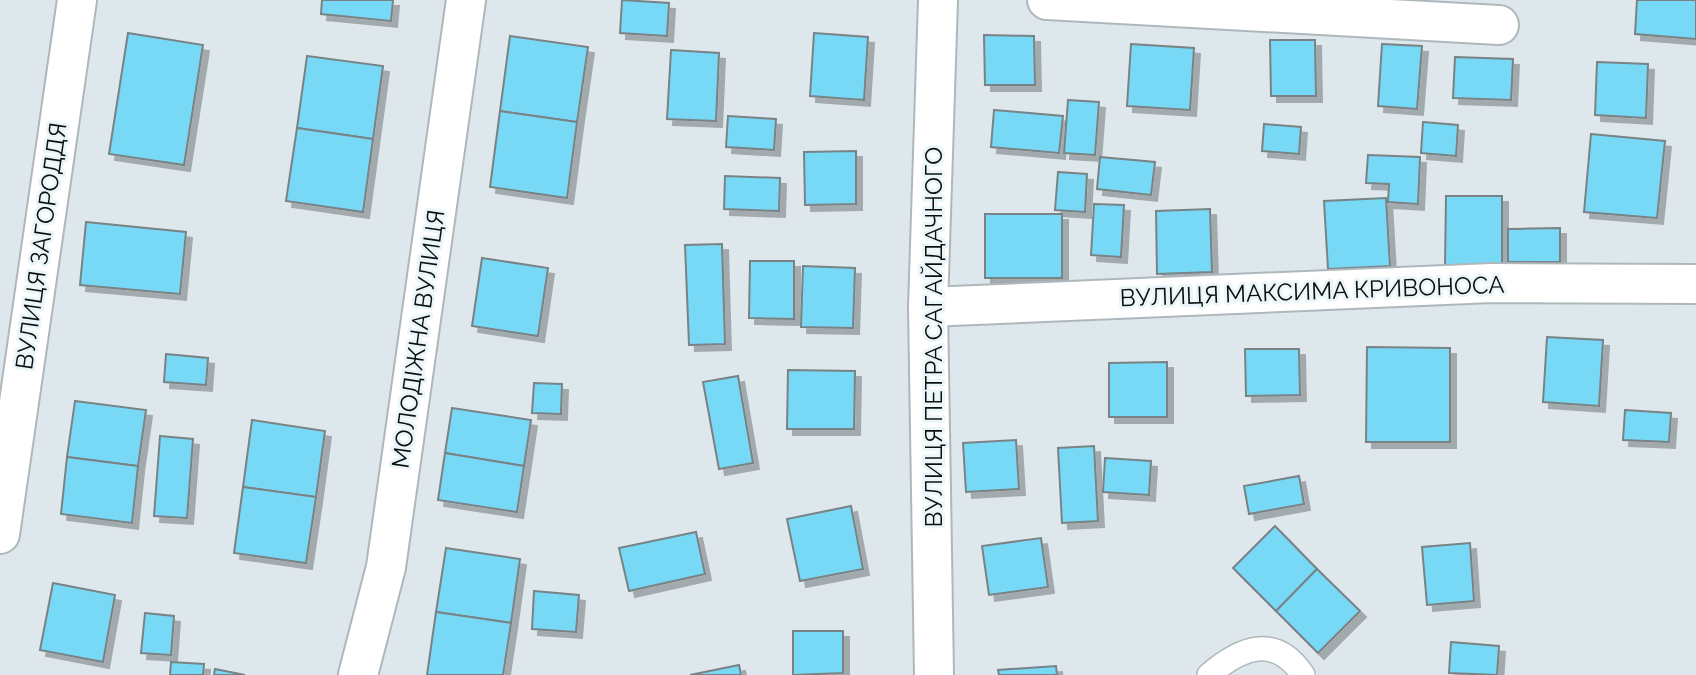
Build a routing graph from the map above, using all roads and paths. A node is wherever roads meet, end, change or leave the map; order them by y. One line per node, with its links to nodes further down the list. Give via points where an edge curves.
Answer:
1 (76, 0): 8 (street, ВУЛИЦЯ ЗАГОРОДДЯ)
2 (466, 0): 9 (street, МОЛОДІЖНА ВУЛИЦЯ, via 386,566)
3 (938, 0): 7 (street, ВУЛИЦЯ ПЕТРА САГАЙДАЧНОГО)
4 (1047, 0): 5 (street)
5 (1499, 25)
6 (1696, 284): 7 (street, ВУЛИЦЯ МАКСИМА КРИВОНОСА, via 1492,283)
7 (928, 306): 10 (street, ВУЛИЦЯ ПЕТРА САГАЙДАЧНОГО)
8 (0, 534)
9 (358, 675)
10 (934, 675)
11 (1209, 675): 12 (lane, via 1228,659 1253,648 1276,651)
12 (1303, 675)

